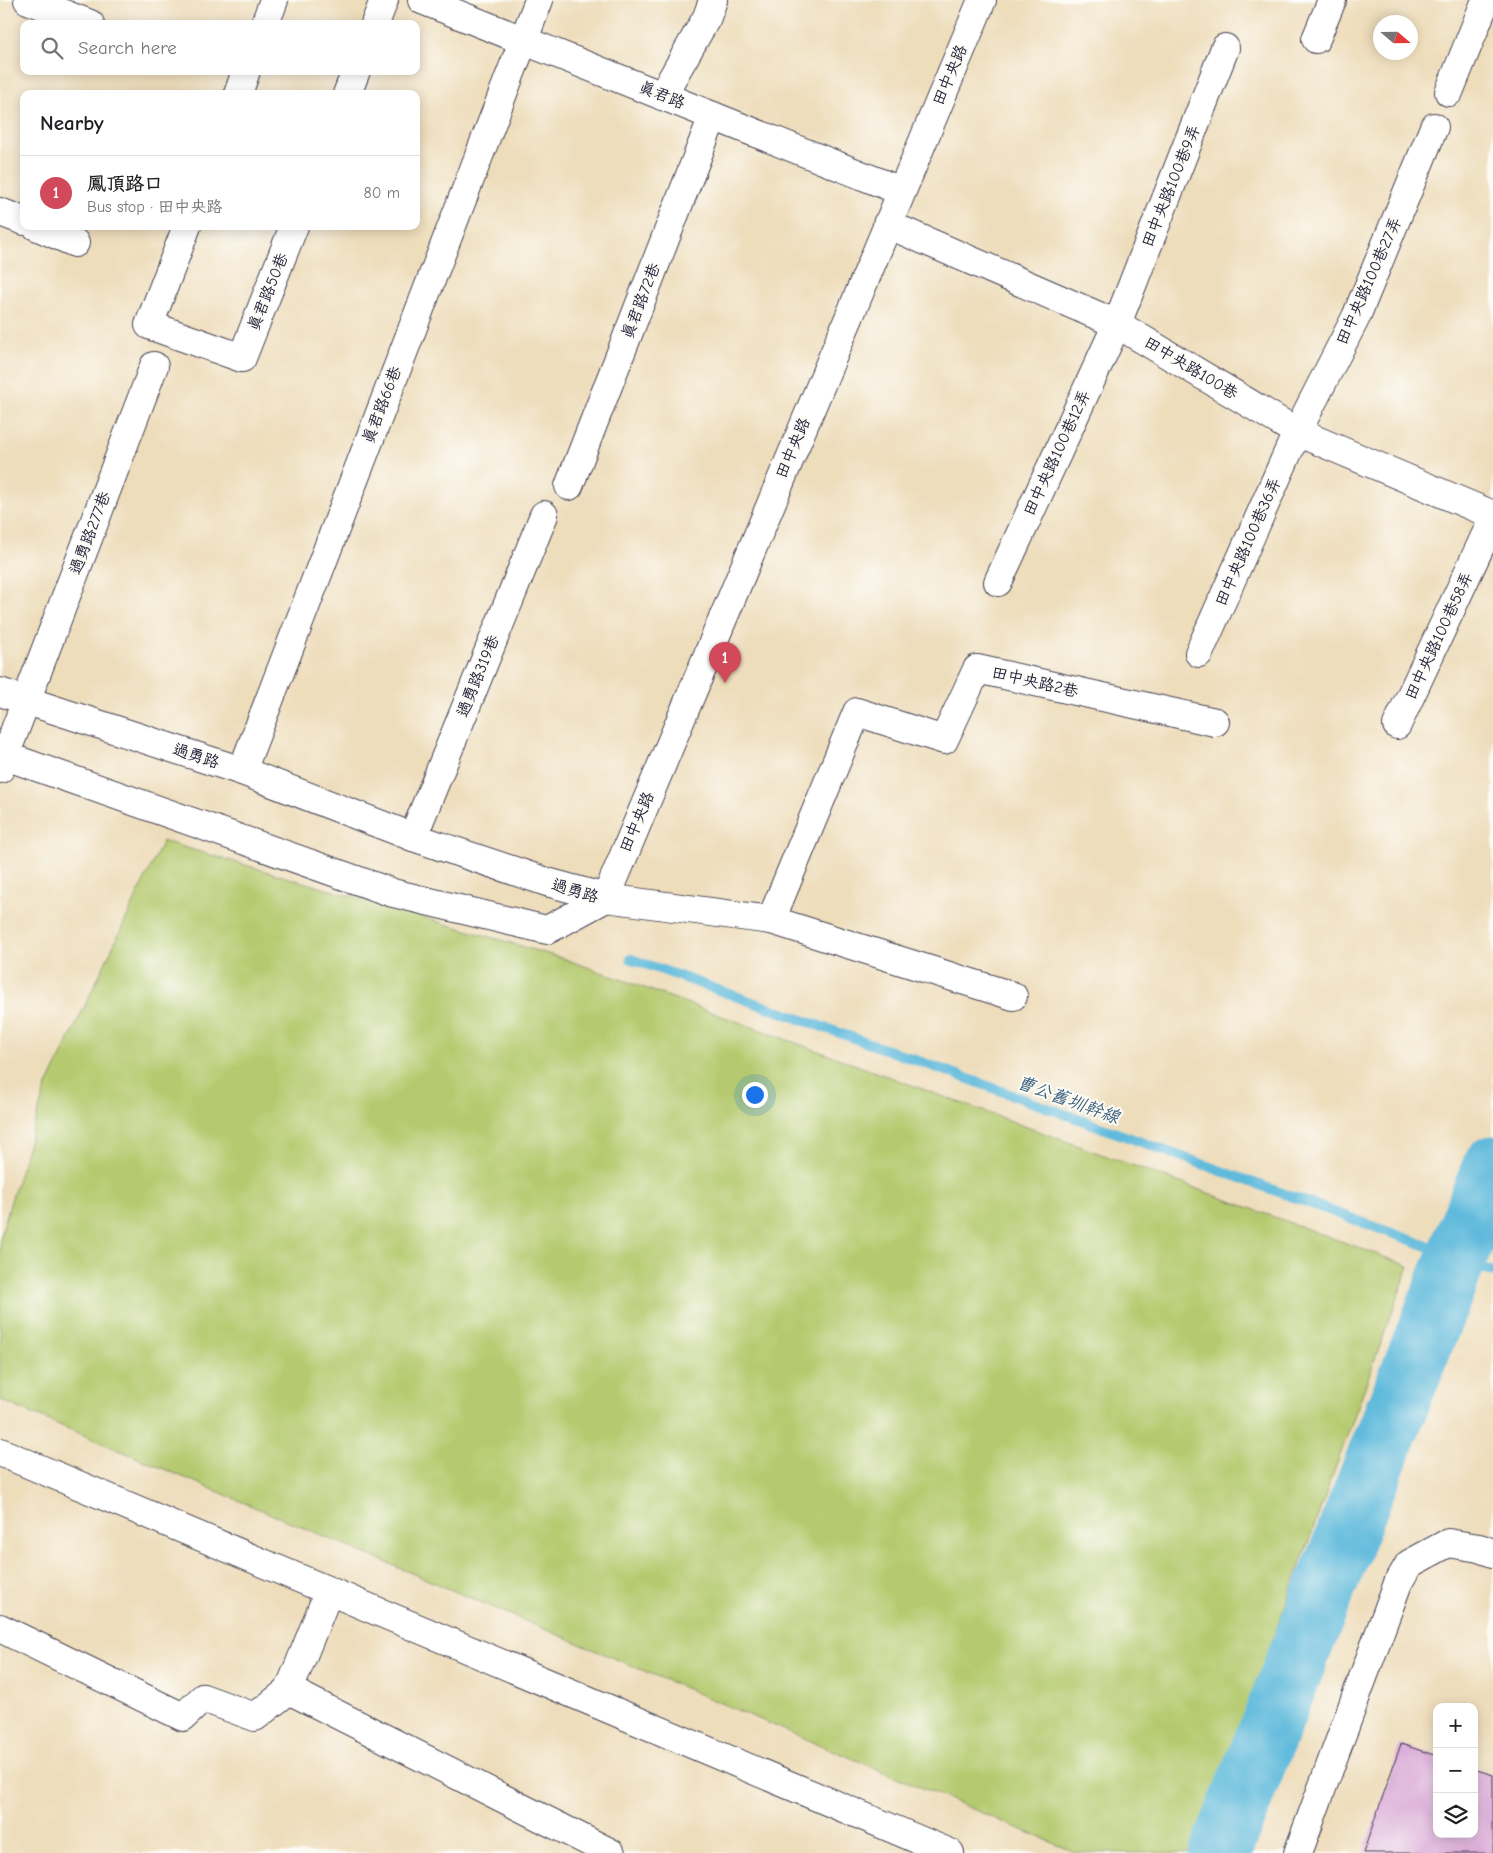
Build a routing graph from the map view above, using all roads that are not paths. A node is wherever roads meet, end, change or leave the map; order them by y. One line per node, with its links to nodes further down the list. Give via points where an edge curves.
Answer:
1 (28, 0): 10 (street)
2 (274, 0): 11 (street)
3 (384, 0): 12 (street)
4 (422, 0): 14 (street, 真君路)
5 (539, 0): 14 (street, 真君路66巷)
6 (714, 0): 21 (street)
7 (982, 0): 24 (street, 田中央路)
8 (1332, 0): 13 (street)
9 (1486, 0): 20 (street)
10 (80, 20)
11 (266, 20)
12 (376, 20)
13 (1316, 39)
14 (522, 40): 21 (street, 真君路); 46 (street, 真君路66巷)
15 (1225, 48): 32 (street, 田中央路100巷9弄)
16 (245, 75): 18 (street)
17 (354, 75): 19 (street)
18 (239, 90)
19 (349, 90)
20 (1449, 92)
21 (662, 96): 22 (street, 真君路)
22 (713, 116): 24 (street, 真君路); 35 (street, 真君路72巷)
23 (1434, 127): 34 (street, 田中央路100巷27弄, via 1356,317)
24 (901, 191): 27 (street, 田中央路)
25 (0, 212): 26 (street)
26 (20, 220)
27 (887, 224): 32 (street, 田中央路100巷); 48 (street, 田中央路)
28 (45, 230): 31 (street)
29 (185, 230): 30 (street, 真君路50巷, via 149,324 242,358)
30 (292, 230)
31 (75, 243)
32 (1117, 324): 34 (street, 田中央路100巷); 39 (street, 田中央路100巷12弄)
33 (154, 366): 42 (street, 過勇路277巷)
34 (1297, 432): 37 (street, 田中央路100巷); 40 (street, 田中央路100巷36弄)
35 (569, 486)
36 (544, 515): 47 (street, 過勇路319巷)
37 (1493, 515)
38 (1493, 519): 44 (street, 田中央路100巷58弄)
39 (998, 582)
40 (1200, 653)
41 (0, 692): 42 (street, 過勇路)
42 (26, 700): 45 (street, 過勇路277巷); 46 (street, 過勇路)
43 (1214, 722): 49 (street, 田中央路2巷, via 977,669 944,740 857,712)
44 (1397, 725)
45 (2, 759): 48 (street, 過勇路, via 393,893 538,928 547,930)
46 (242, 771): 47 (street, 過勇路)
47 (413, 837): 48 (street, 過勇路, via 547,882)
48 (606, 898): 49 (street)
49 (771, 920): 50 (street)
50 (1013, 996)
51 (0, 1452): 53 (street)
52 (1493, 1552): 58 (street, via 1448,1543 1409,1564 1398,1583)
53 (329, 1591): 55 (street); 57 (street)
54 (0, 1628): 55 (street, via 183,1717 202,1698 255,1717)
55 (289, 1690): 56 (street)
56 (611, 1853)
57 (950, 1853)
58 (1298, 1853)

